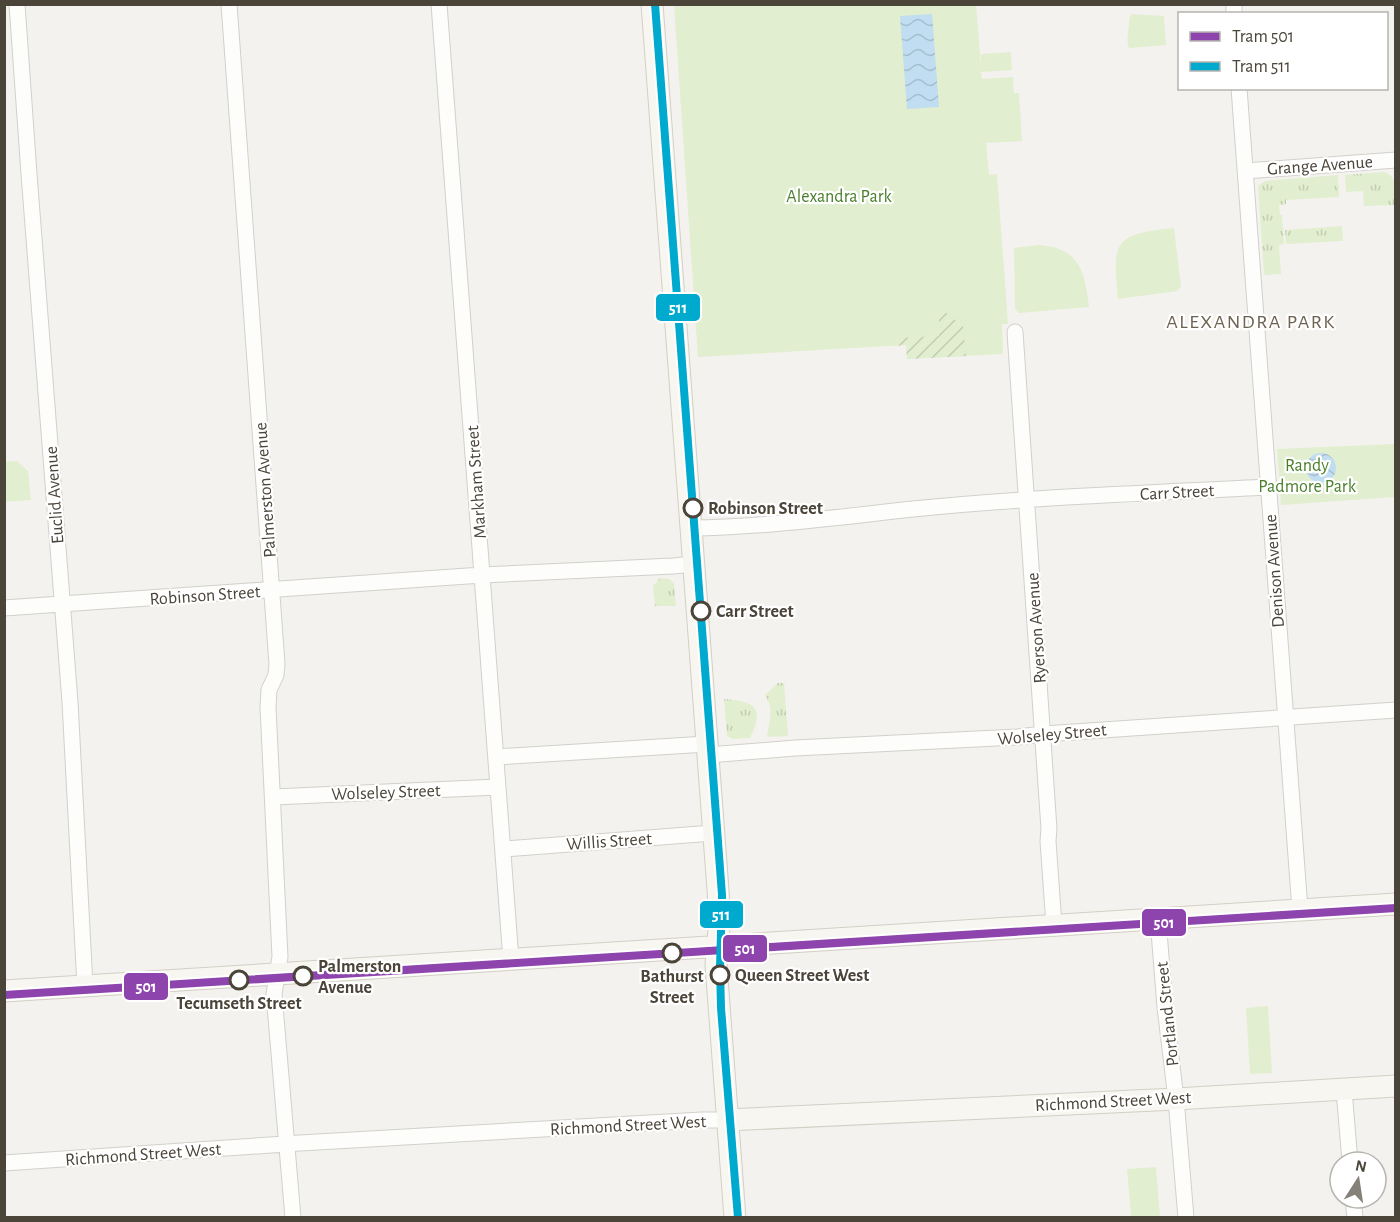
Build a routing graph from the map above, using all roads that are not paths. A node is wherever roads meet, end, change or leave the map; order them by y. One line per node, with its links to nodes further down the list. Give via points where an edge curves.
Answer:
1 (17, 4): 15 (street, Euclid Avenue)
2 (229, 4): 14 (street, Palmerston Avenue)
3 (440, 4): 13 (street, Markham Street)
4 (652, 4): 11 (main road)
5 (1239, 90): 7 (street, Denison Avenue)
6 (1395, 160): 7 (street, Grange Avenue)
7 (1245, 171): 9 (street, Denison Avenue)
8 (1015, 332): 10 (street, Ryerson Avenue)
9 (1268, 487): 10 (street, Carr Street); 18 (street, Denison Avenue)
10 (1027, 501): 11 (street, Carr Street); 19 (street, Ryerson Avenue)
11 (690, 528): 12 (main road)
12 (693, 564): 13 (street, Robinson Street); 20 (main road)
13 (482, 575): 14 (street, Robinson Street); 21 (street, Markham Street)
14 (272, 591): 15 (street, Robinson Street); 23 (street, Palmerston Avenue, via 277,664 268,707)
15 (62, 604): 16 (street, Robinson Street); 33 (street, Euclid Avenue)
16 (4, 608)
17 (1395, 710): 18 (street, Wolseley Street)
18 (1286, 717): 19 (street, Wolseley Street); 27 (street, Denison Avenue)
19 (1044, 734): 20 (street, Wolseley Street); 29 (street, Ryerson Avenue)
20 (707, 750): 21 (street, Wolseley Street); 24 (main road)
21 (496, 757): 22 (street, Markham Street)
22 (498, 787): 23 (street, Wolseley Street); 25 (street, Markham Street)
23 (273, 797): 32 (street, Palmerston Avenue, via 280,957)
24 (713, 833): 25 (street, Willis Street); 30 (main road, via 720,917)
25 (504, 849): 31 (street, Markham Street)
26 (1395, 904): 27 (main road)
27 (1300, 910): 28 (main road)
28 (1158, 919): 29 (main road); 37 (street, Portland Street)
29 (1054, 925): 30 (main road)
30 (718, 946): 31 (main road); 38 (main road)
31 (511, 960): 32 (main road)
32 (276, 975): 33 (main road); 39 (street, via 274,994)
33 (85, 986): 34 (main road)
34 (4, 991)
35 (1395, 1086): 36 (main road, Richmond Street West)
36 (1344, 1090): 37 (main road, Richmond Street West); 40 (street)
37 (1176, 1099): 38 (main road, Richmond Street West); 44 (street, Portland Street)
38 (727, 1120): 39 (street, Richmond Street West); 43 (main road)
39 (286, 1144): 41 (street, Richmond Street West); 42 (street)
40 (1349, 1150)
41 (4, 1163)
42 (292, 1218)
43 (735, 1218)
44 (1186, 1218)

